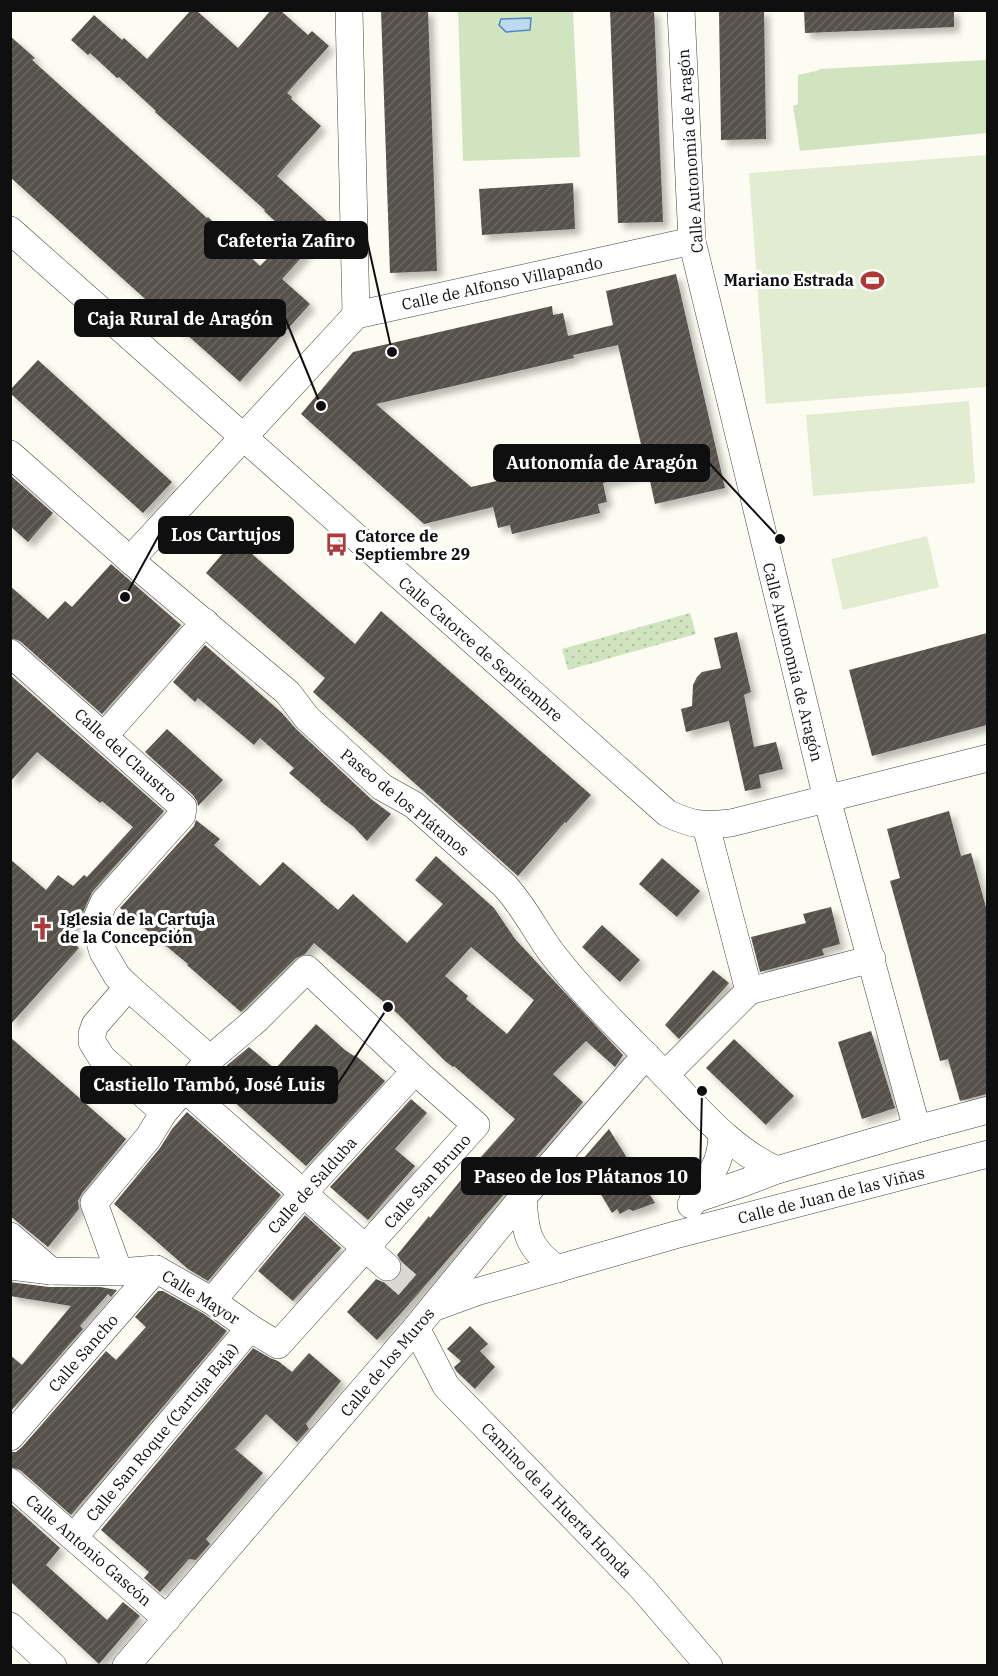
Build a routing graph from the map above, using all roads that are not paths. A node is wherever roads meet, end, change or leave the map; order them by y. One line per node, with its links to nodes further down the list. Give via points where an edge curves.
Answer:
1 (349, 10): 5 (street)
2 (681, 10): 4 (street, Calle Autonomía de Aragón)
3 (10, 230): 6 (street, Calle Catorce de Septiembre)
4 (692, 241): 5 (street, Calle de Alfonso Villapando); 13 (street, Calle Autonomía de Aragón)
5 (356, 315): 6 (street)
6 (242, 436): 8 (street); 14 (street, Calle Catorce de Septiembre, via 667,813 687,823)
7 (10, 454): 8 (street, Paseo de los Plátanos)
8 (130, 560): 9 (street, Paseo de los Plátanos)
9 (205, 622): 11 (street); 18 (street, Paseo de los Plátanos, via 288,693 307,718 382,786 414,805 504,885 570,975)
10 (10, 652): 11 (street, Calle del Claustro)
11 (104, 736): 16 (street, Calle del Claustro, via 183,807 182,815 105,902 96,920 103,952)
12 (987, 758): 13 (street, Calle Catorce de Septiembre)
13 (827, 799): 14 (street, Calle Catorce de Septiembre); 15 (street, Calle Autonomía de Aragón)
14 (706, 826): 17 (street)
15 (872, 959): 17 (street); 25 (street, Calle Autonomía de Aragón)
16 (128, 987): 19 (street); 24 (street, via 95,1025 92,1042 102,1058)
17 (749, 991): 21 (street)
18 (646, 1055): 21 (street, Paseo de los Plátanos); 30 (street, Calle de los Muros)
19 (210, 1059): 20 (street, Calle San Bruno, via 307,969); 22 (street)
20 (415, 1071): 29 (street, Calle de Salduba); 34 (street, Calle San Bruno, via 476,1125)
21 (665, 1075): 26 (street, Paseo de los Plátanos)
22 (184, 1088): 24 (street); 29 (street)
23 (987, 1110): 25 (street, Calle de Juan de las Viñas)
24 (164, 1113): 40 (street, via 94,1203)
25 (918, 1129): 28 (street, Calle de Juan de las Viñas)
26 (722, 1134): 28 (street, Paseo de los Plátanos); 31 (street, via 716,1166)
27 (987, 1154): 32 (street, Calle de Juan de las Viñas)
28 (777, 1170): 31 (street, Calle de Juan de las Viñas)
29 (303, 1193): 34 (street); 41 (street, Calle de Salduba)
30 (523, 1197): 38 (street, via 527,1234 544,1260); 42 (street, Calle de los Muros)
31 (693, 1200): 32 (street)
32 (675, 1235): 38 (street, Calle de Juan de las Viñas)
33 (10, 1236): 39 (street)
34 (365, 1249): 36 (street); 44 (street, Calle San Bruno)
35 (10, 1266): 39 (street, Calle Mayor)
36 (387, 1267)
37 (156, 1269): 40 (street, Calle Mayor); 41 (street, Calle Mayor); 45 (street, Calle Sancho)
38 (558, 1269): 42 (street, Calle de Juan de las Viñas)
39 (51, 1271): 40 (street, Calle Mayor)
40 (120, 1272)
41 (212, 1301): 43 (street, Calle Mayor)
42 (423, 1310): 48 (street, Calle de los Muros); 52 (street, Camino de la Huerta Honda, via 446,1386 643,1589)
43 (250, 1328): 44 (street, Calle Mayor); 47 (street, Calle San Roque (Cartuja Baja))
44 (278, 1345)
45 (10, 1437)
46 (10, 1482): 47 (street, Calle Antonio Gascón)
47 (74, 1537): 48 (street, Calle Antonio Gascón)
48 (167, 1619): 51 (street, Calle de los Muros)
49 (10, 1626): 50 (street)
50 (53, 1665)
51 (126, 1665)
52 (709, 1665)

